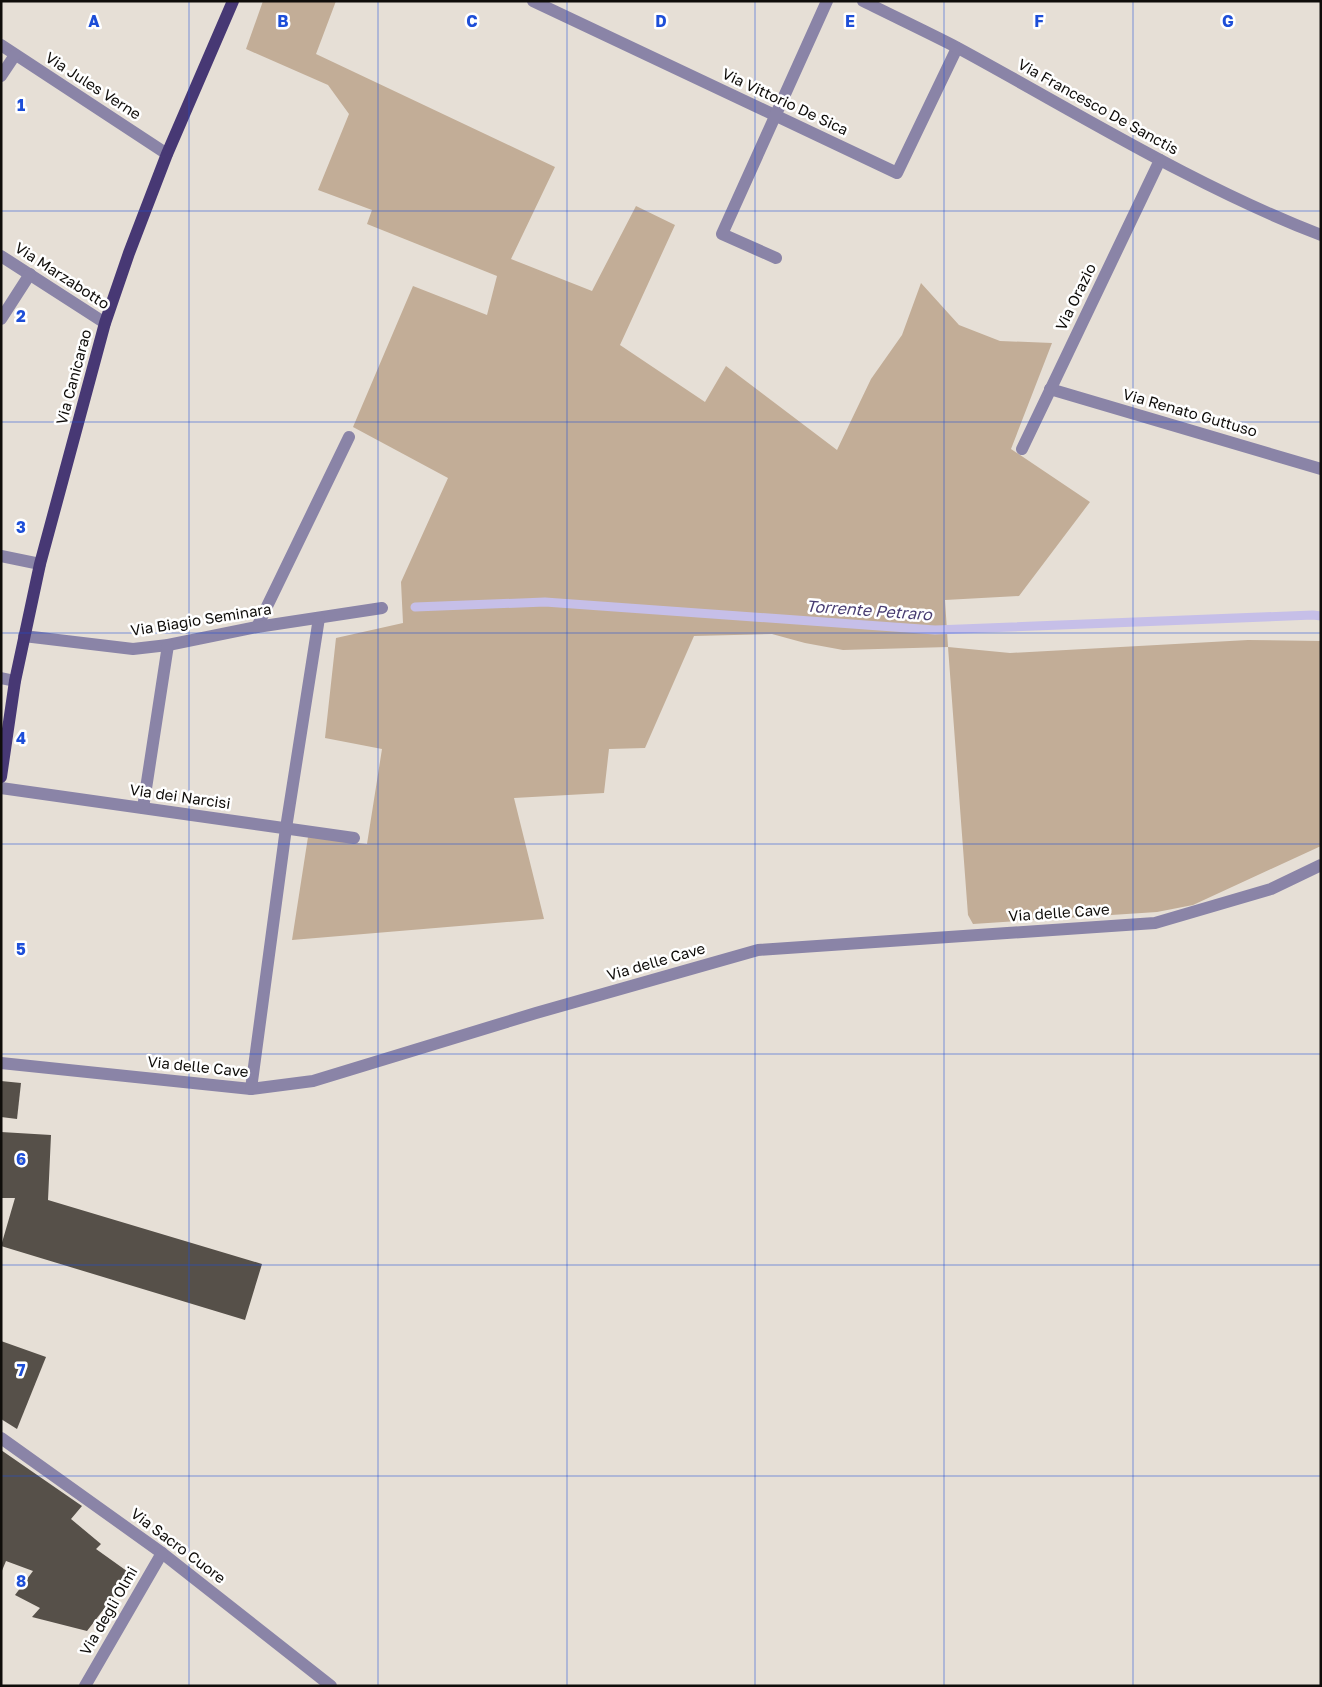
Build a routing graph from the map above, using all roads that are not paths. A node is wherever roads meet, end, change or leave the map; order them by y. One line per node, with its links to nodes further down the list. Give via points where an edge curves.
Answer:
1 (233, 1): 10 (main road, Via Canicarao)
2 (533, 1): 9 (street, Via Vittorio De Sica)
3 (827, 1): 9 (street)
4 (863, 1): 6 (street, Via Francesco De Sanctis)
5 (1, 46): 7 (street, Via Jules Verne)
6 (957, 48): 9 (street, Via Vittorio De Sica, via 897,173); 11 (street, Via Francesco De Sanctis)
7 (15, 55): 8 (street); 10 (street, Via Jules Verne)
8 (1, 76)
9 (776, 115): 14 (street, via 722,234)
10 (168, 154): 17 (main road, Via Canicarao, via 129,253)
11 (1160, 160): 12 (street, Via Francesco De Sanctis, via 1274,217); 18 (street, Via Orazio)
12 (1321, 235)
13 (1, 256): 15 (street, Via Marzabotto)
14 (776, 258)
15 (30, 274): 16 (street); 17 (street, Via Marzabotto)
16 (1, 319)
17 (106, 323): 23 (main road, Via Canicarao)
18 (1050, 389): 20 (street, Via Orazio); 21 (street, Via Renato Guttuso)
19 (349, 437): 26 (street)
20 (1022, 449)
21 (1321, 469)
22 (1, 556): 23 (street)
23 (40, 564): 27 (main road, Via Canicarao)
24 (382, 608): 25 (street, Via Biagio Seminara)
25 (319, 618): 26 (street, Via Biagio Seminara); 34 (street)
26 (257, 627): 28 (street, Via Biagio Seminara)
27 (24, 636): 28 (street, Via Biagio Seminara, via 133,649); 30 (main road, Via Canicarao)
28 (168, 644): 33 (street)
29 (1, 678): 30 (street)
30 (15, 681): 31 (main road, Via Canicarao)
31 (1, 777)
32 (1, 788): 33 (street, Via dei Narcisi)
33 (143, 808): 34 (street, Via dei Narcisi)
34 (286, 828): 35 (street, Via dei Narcisi); 38 (street)
35 (354, 838)
36 (1321, 865): 38 (street, Via delle Cave, via 1271,889 1155,923 758,950 313,1081)
37 (1, 1063): 38 (street, Via delle Cave)
38 (251, 1089)
39 (1, 1438): 40 (street, Via Sacro Cuore)
40 (162, 1553): 41 (street, Via degli Olmi); 42 (street, Via Sacro Cuore)
41 (85, 1686)
42 (331, 1686)

